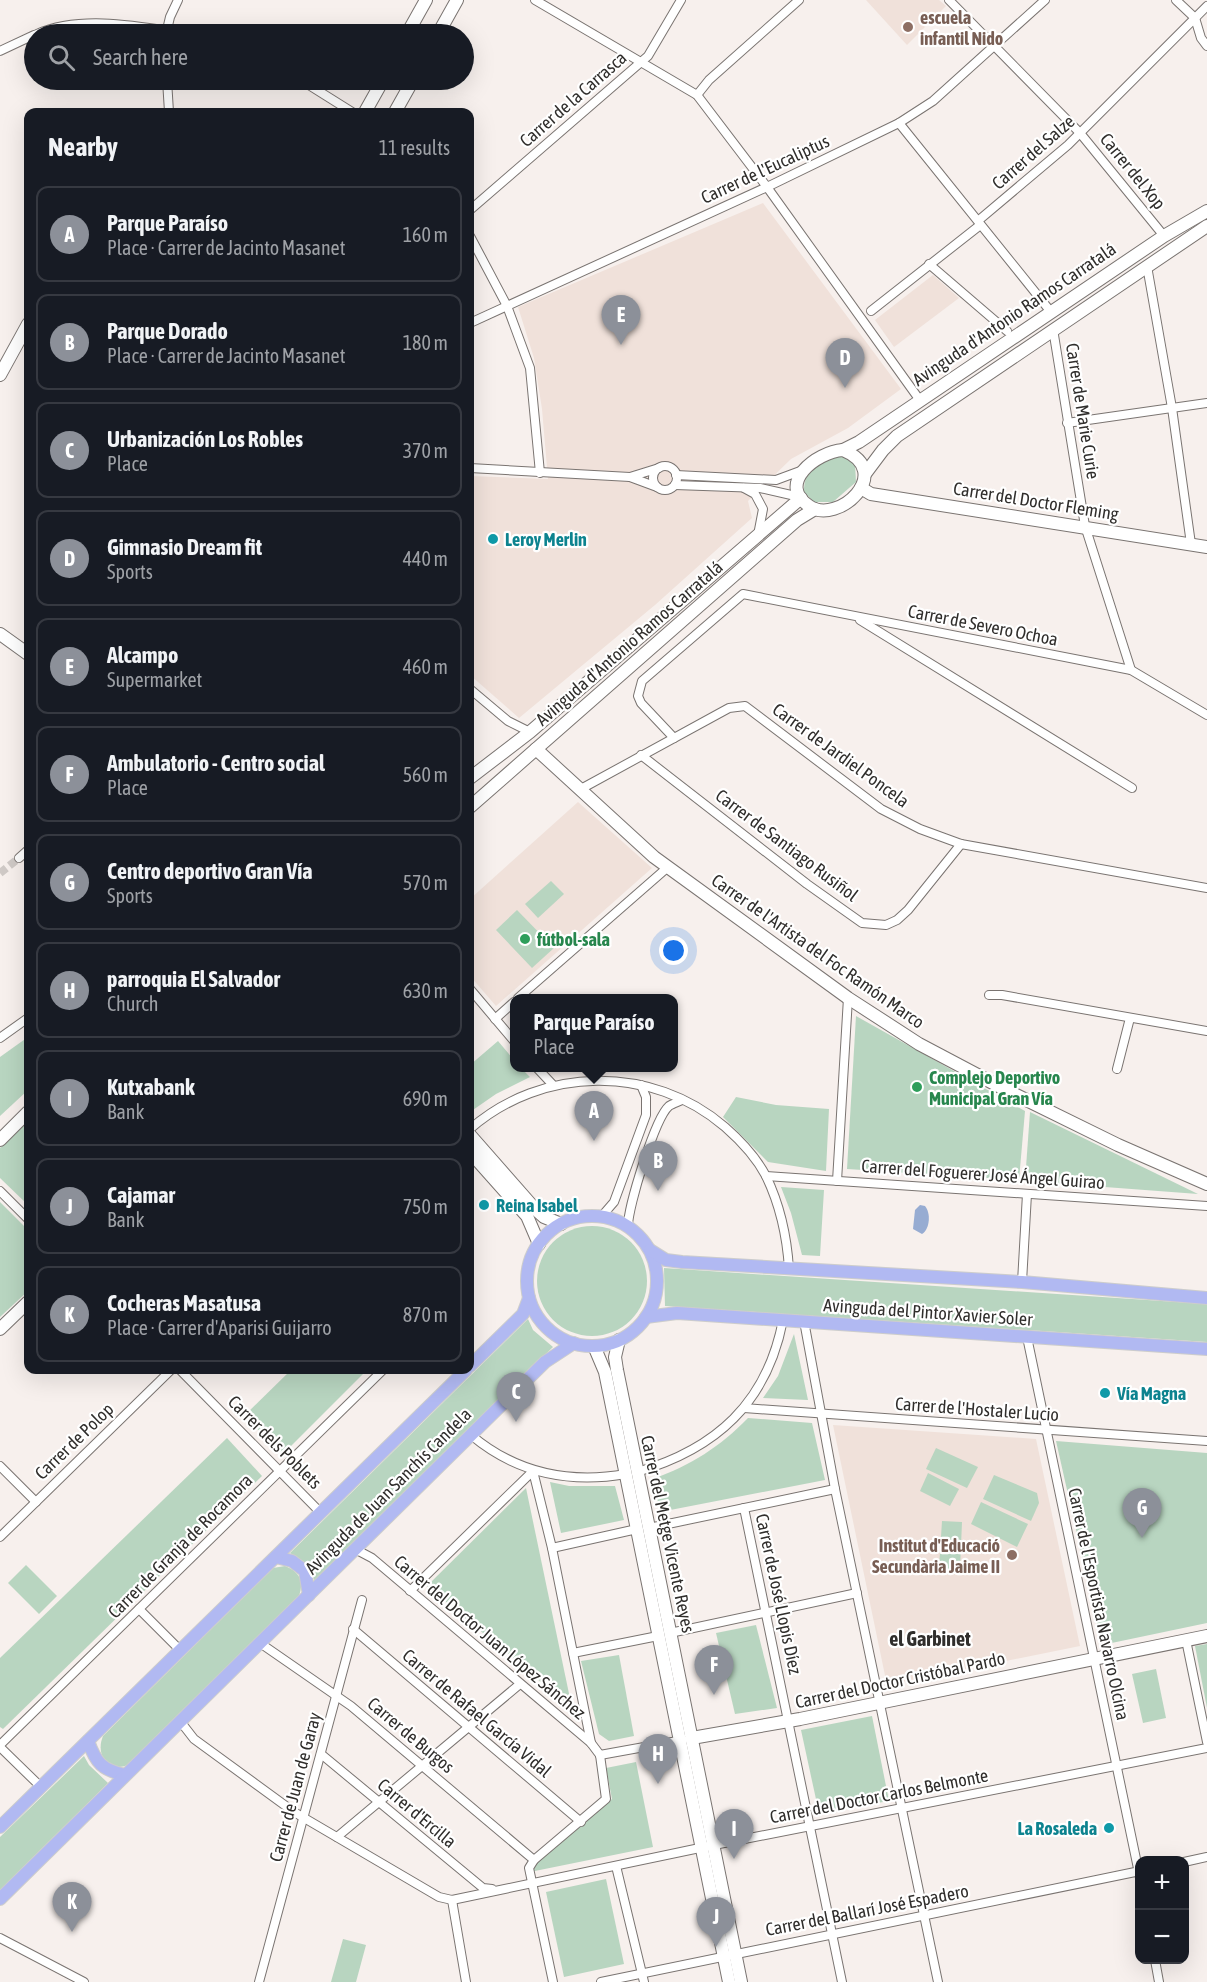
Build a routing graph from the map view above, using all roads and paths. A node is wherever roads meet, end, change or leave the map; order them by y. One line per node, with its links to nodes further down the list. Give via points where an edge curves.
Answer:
1 (178, 0): 12 (street)
2 (426, 0): 13 (street)
3 (457, 0): 14 (street)
4 (535, 0): 19 (street)
5 (681, 0): 19 (street, Carrer de la Carrasca)
6 (799, 0): 24 (street)
7 (949, 0): 16 (street, Carrer del Xop)
8 (1045, 0): 16 (street, Carrer de l'Eucaliptus)
9 (1176, 0): 11 (street)
10 (1207, 6): 11 (street, Carrer del Salze)
11 (1195, 18): 17 (street); 30 (street, Carrer del Salze)
12 (168, 24)
13 (413, 24)
14 (444, 24)
15 (24, 40): 18 (street)
16 (994, 46): 29 (street, Carrer de l'Eucaliptus, via 933,101); 30 (street, Carrer del Xop)
17 (1207, 46)
18 (0, 51)
19 (642, 62): 24 (street); 32 (street, Carrer de la Carrasca)
20 (168, 90): 25 (street)
21 (317, 90): 26 (street)
22 (377, 90): 27 (street)
23 (407, 90): 28 (street)
24 (697, 95): 31 (street)
25 (169, 108)
26 (346, 108)
27 (367, 108)
28 (397, 108)
29 (899, 123): 31 (street, Carrer de l'Eucaliptus); 34 (street)
30 (1080, 133): 34 (street, Carrer del Salze, via 979,220); 36 (street, Carrer del Xop)
31 (767, 187): 40 (street); 41 (street, Carrer de l'Eucaliptus)
32 (474, 207)
33 (1207, 211): 36 (street, Avinguda d'Antonio Ramos Carratalá)
34 (979, 226): 38 (street, Carrer del Salze); 43 (street)
35 (1207, 226): 39 (street, Avinguda d'Antonio Ramos Carratalá)
36 (1164, 236): 43 (street, Avinguda d'Antonio Ramos Carratalá)
37 (474, 244): 41 (street)
38 (929, 264): 42 (street, Carrer del Salze); 47 (street)
39 (1147, 266): 45 (street, Avinguda d'Antonio Ramos Carratalá); 52 (street)
40 (850, 305): 42 (street, via 862,312); 48 (street)
41 (507, 306): 44 (street, Carrer de l'Eucaliptus); 58 (street, via 530,368)
42 (871, 311): 48 (street, via 868,320)
43 (1051, 312): 50 (street, Avinguda d'Antonio Ramos Carratalá)
44 (474, 321)
45 (1053, 329): 53 (street, Carrer de Marie Curie); 59 (street, Avinguda d'Antonio Ramos Carratalá, via 897,436)
46 (24, 331): 49 (street)
47 (1007, 331)
48 (872, 333): 50 (street)
49 (0, 375)
50 (919, 399): 54 (street, Avinguda d'Antonio Ramos Carratalá)
51 (1207, 403): 52 (street)
52 (1172, 408): 53 (street); 70 (street)
53 (1067, 423): 68 (street, Carrer de Marie Curie)
54 (843, 450): 57 (street, via 818,456); 59 (street, via 858,458)
55 (474, 468): 58 (street)
56 (659, 468): 60 (street, via 670,468); 61 (street); 63 (street, via 654,475)
57 (803, 470): 60 (street, via 776,480); 66 (street, via 798,482)
58 (540, 473): 61 (street)
59 (865, 474): 65 (street)
60 (676, 475): 62 (street)
61 (630, 477): 63 (street)
62 (675, 485): 63 (street, via 668,490); 64 (street)
63 (657, 487)
64 (741, 487): 66 (street, via 780,490); 69 (street, via 755,494 763,509)
65 (861, 488): 67 (street, via 842,506); 68 (street, Carrer del Doctor Fleming, via 871,494)
66 (801, 497): 67 (street); 69 (street, Avinguda d'Antonio Ramos Carratalá)
67 (815, 509): 81 (street, Avinguda d'Antonio Ramos Carratalá, via 797,520)
68 (1085, 526): 70 (street, Carrer del Doctor Fleming); 76 (street, Carrer de Marie Curie)
69 (757, 535): 79 (street, Avinguda d'Antonio Ramos Carratalá)
70 (1191, 544): 71 (street, Carrer del Doctor Fleming)
71 (1207, 547)
72 (743, 594): 73 (street, Carrer de Severo Ochoa); 80 (street, Avinguda d'Antonio Ramos Carratalá, via 642,681 638,696 641,703)
73 (854, 616): 76 (street, Carrer de Severo Ochoa); 84 (street)
74 (0, 634): 75 (street)
75 (24, 651)
76 (1131, 670): 78 (street, Carrer de Severo Ochoa)
77 (474, 692): 79 (street, via 508,721)
78 (1207, 715)
79 (530, 732): 83 (street, Avinguda d'Antonio Ramos Carratalá)
80 (674, 738): 82 (street, Carrer de Jardiel Poncela); 87 (street, Carrer de Jardiel Poncela, via 729,708 745,706 881,809)
81 (536, 749): 85 (street, Carrer de l'Artista del Foc Ramón Marco); 86 (street, Avinguda d'Antonio Ramos Carratalá)
82 (642, 755): 85 (street, Carrer de Jardiel Poncela); 87 (street, Carrer de Santiago Rusiñol, via 862,923 886,925 897,920)
83 (474, 775)
84 (1132, 788)
85 (579, 790): 90 (street, Carrer de l'Artista del Foc Ramón Marco)
86 (474, 803)
87 (961, 844): 91 (street, Carrer de Jardiel Poncela)
88 (24, 854): 89 (street)
89 (19, 858)
90 (668, 867): 93 (street); 95 (street, Carrer de l'Artista del Foc Ramón Marco)
91 (1207, 888)
92 (474, 994): 98 (street)
93 (524, 994)
94 (989, 995): 97 (street)
95 (848, 998): 114 (street); 115 (street, Carrer de l'Artista del Foc Ramón Marco, via 920,1044 1006,1090)
96 (510, 1006): 98 (street)
97 (1130, 1018): 100 (street); 103 (street)
98 (495, 1019): 101 (street)
99 (24, 1021): 102 (street)
100 (1207, 1031)
101 (510, 1036)
102 (0, 1038)
103 (1117, 1070)
104 (541, 1072): 105 (street)
105 (554, 1085): 106 (street, via 597,1080); 109 (street, via 505,1104)
106 (641, 1085): 107 (street); 121 (street, via 646,1115 614,1202)
107 (682, 1100): 113 (street, via 716,1119 742,1143); 123 (street, via 669,1106 660,1120 632,1199)
108 (24, 1116): 110 (street)
109 (474, 1126)
110 (0, 1140)
111 (474, 1140): 122 (street, via 535,1209)
112 (474, 1157): 124 (street, via 526,1216)
113 (766, 1176): 114 (street, Carrer del Foguerer José Ángel Guirao); 126 (street, via 782,1222)
114 (837, 1181): 117 (street, Carrer del Foguerer José Ángel Guirao)
115 (1206, 1184)
116 (0, 1191): 120 (street)
117 (1027, 1194): 119 (street, Carrer del Foguerer José Ángel Guirao); 127 (street)
118 (1207, 1199): 119 (street, Carrer del Foguerer José Ángel Guirao)
119 (1203, 1206)
120 (24, 1215)
121 (602, 1217): 122 (main road, via 581,1217); 123 (main road)
122 (561, 1224): 124 (main road)
123 (628, 1226): 125 (main road)
124 (539, 1244): 128 (main road, via 527,1275)
125 (650, 1250): 126 (main road, Avinguda del Pintor Xavier Soler, via 666,1260); 131 (main road, via 657,1288)
126 (789, 1269): 127 (main road, Avinguda del Pintor Xavier Soler)
127 (1022, 1282): 129 (main road, Avinguda del Pintor Xavier Soler)
128 (529, 1298): 137 (main road, via 548,1329); 140 (main road, Avinguda de Juan Sanchís Candela, via 523,1314)
129 (1207, 1298)
130 (24, 1306): 134 (street)
131 (646, 1317): 132 (main road, Avinguda del Pintor Xavier Soler, via 672,1313); 136 (main road)
132 (783, 1320): 133 (main road, Avinguda del Pintor Xavier Soler); 145 (street, via 770,1366)
133 (804, 1322): 135 (main road, Avinguda del Pintor Xavier Soler); 146 (street)
134 (0, 1329)
135 (1027, 1337): 139 (main road, Avinguda del Pintor Xavier Soler); 147 (street, Carrer de l'Esportista Navarro Olcina)
136 (619, 1340): 138 (main road); 153 (street, Carrer del Metge Vicente Reyes, via 616,1364)
137 (574, 1343): 138 (main road); 148 (main road, Avinguda de Juan Sanchís Candela, via 545,1362)
138 (594, 1346): 153 (street, Carrer del Metge Vicente Reyes, via 605,1372)
139 (1207, 1349)
140 (474, 1360)
141 (167, 1374): 155 (street, Carrer de Polop)
142 (184, 1374): 151 (street, Carrer dels Poblets)
143 (378, 1374): 151 (street, Carrer de Granja de Rocamora)
144 (459, 1374): 157 (main road, Avinguda de Juan Sanchís Candela)
145 (744, 1408): 146 (street, Carrer de l'Hostaler Lucio); 153 (street, via 722,1431 696,1449 668,1463)
146 (821, 1414): 147 (street, Carrer de l'Hostaler Lucio); 154 (street)
147 (1045, 1431): 149 (street, Carrer de l'Hostaler Lucio); 176 (street, Carrer de l'Esportista Navarro Olcina)
148 (471, 1435): 152 (street, via 511,1462); 161 (main road, Avinguda de Juan Sanchís Candela)
149 (1207, 1441)
150 (0, 1466): 155 (street)
151 (280, 1471): 157 (street, Carrer dels Poblets); 167 (street, Carrer de Granja de Rocamora)
152 (533, 1471): 153 (street, via 579,1479); 160 (street); 163 (street)
153 (631, 1473): 158 (street, Carrer del Metge Vicente Reyes)
154 (835, 1489): 156 (street); 164 (street)
155 (36, 1502): 159 (street, Carrer de Polop)
156 (744, 1508): 158 (street); 168 (street, Carrer de José Llopis Díez)
157 (321, 1513): 162 (main road, Avinguda de Juan Sanchís Candela)
158 (643, 1528): 160 (street); 170 (street, Carrer del Metge Vicente Reyes)
159 (0, 1537)
160 (552, 1548): 175 (street)
161 (355, 1549): 163 (street, Carrer del Doctor Juan López Sánchez); 165 (main road, Avinguda de Juan Sanchís Candela)
162 (276, 1557): 165 (main road, Avinguda de Juan Sanchís Candela, via 292,1561 305,1571); 174 (main road, Avinguda de Juan Sanchís Candela)
163 (410, 1590): 177 (street, Carrer del Doctor Juan López Sánchez)
164 (857, 1593): 168 (street); 179 (street)
165 (309, 1595): 173 (main road, Avinguda de Juan Sanchís Candela)
166 (362, 1600): 169 (street, Carrer de Juan de Garay)
167 (139, 1610): 174 (street); 187 (street, Carrer de Granja de Rocamora)
168 (766, 1613): 170 (street); 181 (street, Carrer de José Llopis Díez)
169 (353, 1629): 178 (street, Carrer de Juan de Garay); 182 (street, Carrer de Rafael García Vidal)
170 (664, 1634): 175 (street); 183 (street, Carrer del Metge Vicente Reyes)
171 (1207, 1636): 172 (street, Carrer del Doctor Cristóbal Pardo)
172 (1186, 1640): 176 (street, Carrer del Doctor Cristóbal Pardo); 185 (street)
173 (260, 1643): 178 (street, Carrer de Burgos); 180 (main road, Avinguda de Juan Sanchís Candela)
174 (180, 1650): 184 (main road, Avinguda de Juan Sanchís Candela)
175 (573, 1653): 186 (street)
176 (1094, 1658): 179 (street, Carrer del Doctor Cristóbal Pardo); 192 (street, Carrer de l'Esportista Navarro Olcina)
177 (520, 1684): 182 (street); 186 (street, Carrer del Doctor Juan López Sánchez)
178 (335, 1696): 189 (street, Carrer de Juan de Garay); 191 (street, Carrer de Burgos)
179 (880, 1703): 181 (street, Carrer del Doctor Cristóbal Pardo); 196 (street)
180 (180, 1721): 193 (main road, Avinguda de Juan Sanchís Candela); 197 (street, via 194,1739)
181 (788, 1721): 183 (street, Carrer del Doctor Cristóbal Pardo); 200 (street, Carrer de José Llopis Díez)
182 (468, 1727): 191 (street); 198 (street, Carrer de Rafael García Vidal)
183 (686, 1739): 190 (street, Carrer del Doctor Cristóbal Pardo); 202 (street, Carrer del Metge Vicente Reyes)
184 (88, 1741): 193 (main road, via 99,1765 109,1772); 194 (main road, Avinguda de Juan Sanchís Candela)
185 (1207, 1742)
186 (591, 1743): 190 (street, Carrer del Doctor Juan López Sánchez)
187 (0, 1746): 194 (street)
188 (1207, 1748): 192 (street, Carrer del Doctor Carlos Belmonte)
189 (321, 1754): 195 (street, Carrer d'Ercilla); 197 (street, Carrer de Juan de Garay)
190 (600, 1755): 198 (street, via 606,1799)
191 (422, 1766): 195 (street); 205 (street, Carrer de Burgos)
192 (1117, 1766): 196 (street, Carrer del Doctor Carlos Belmonte); 203 (street, Carrer de l'Esportista Navarro Olcina)
193 (126, 1775): 211 (main road, Avinguda de Juan Sanchís Candela)
194 (40, 1787): 199 (main road, Avinguda de Juan Sanchís Candela)
195 (378, 1802): 201 (street); 210 (street, Carrer d'Ercilla, via 483,1888)
196 (901, 1809): 200 (street, Carrer del Doctor Carlos Belmonte); 213 (street)
197 (304, 1816): 201 (street); 220 (street, Carrer de Juan de Garay)
198 (580, 1822): 205 (street)
199 (0, 1827)
200 (810, 1827): 202 (street, Carrer del Doctor Carlos Belmonte); 214 (street)
201 (337, 1837): 212 (street, via 439,1897)
202 (707, 1846): 207 (street, Carrer del Doctor Carlos Belmonte); 216 (street, Carrer del Metge Vicente Reyes)
203 (1135, 1856)
204 (1207, 1857): 206 (street)
205 (534, 1860): 209 (street, via 529,1868)
206 (1189, 1861)
207 (616, 1866): 209 (street, Carrer del Doctor Carlos Belmonte); 218 (street)
208 (1135, 1875): 213 (street, Carrer del Ballarí José Espadero)
209 (533, 1882): 210 (street, Carrer del Doctor Carlos Belmonte); 222 (street)
210 (496, 1890): 212 (street, Carrer del Doctor Carlos Belmonte)
211 (0, 1899)
212 (452, 1900): 221 (street)
213 (924, 1916): 214 (street, Carrer del Ballarí José Espadero); 227 (street)
214 (832, 1935): 216 (street, Carrer del Ballarí José Espadero); 226 (street)
215 (0, 1938): 219 (street)
216 (729, 1954): 218 (street, Carrer del Ballarí José Espadero); 224 (street, Carrer del Metge Vicente Reyes); 225 (street, Carrer del Metge Vicente Reyes)
217 (1156, 1964): 228 (street)
218 (643, 1977): 223 (street, Carrer del Ballarí José Espadero)
219 (84, 1982)
220 (260, 1982)
221 (466, 1982)
222 (553, 1982)
223 (601, 1982)
224 (729, 1982)
225 (741, 1982)
226 (842, 1982)
227 (938, 1982)
228 (1159, 1982)

